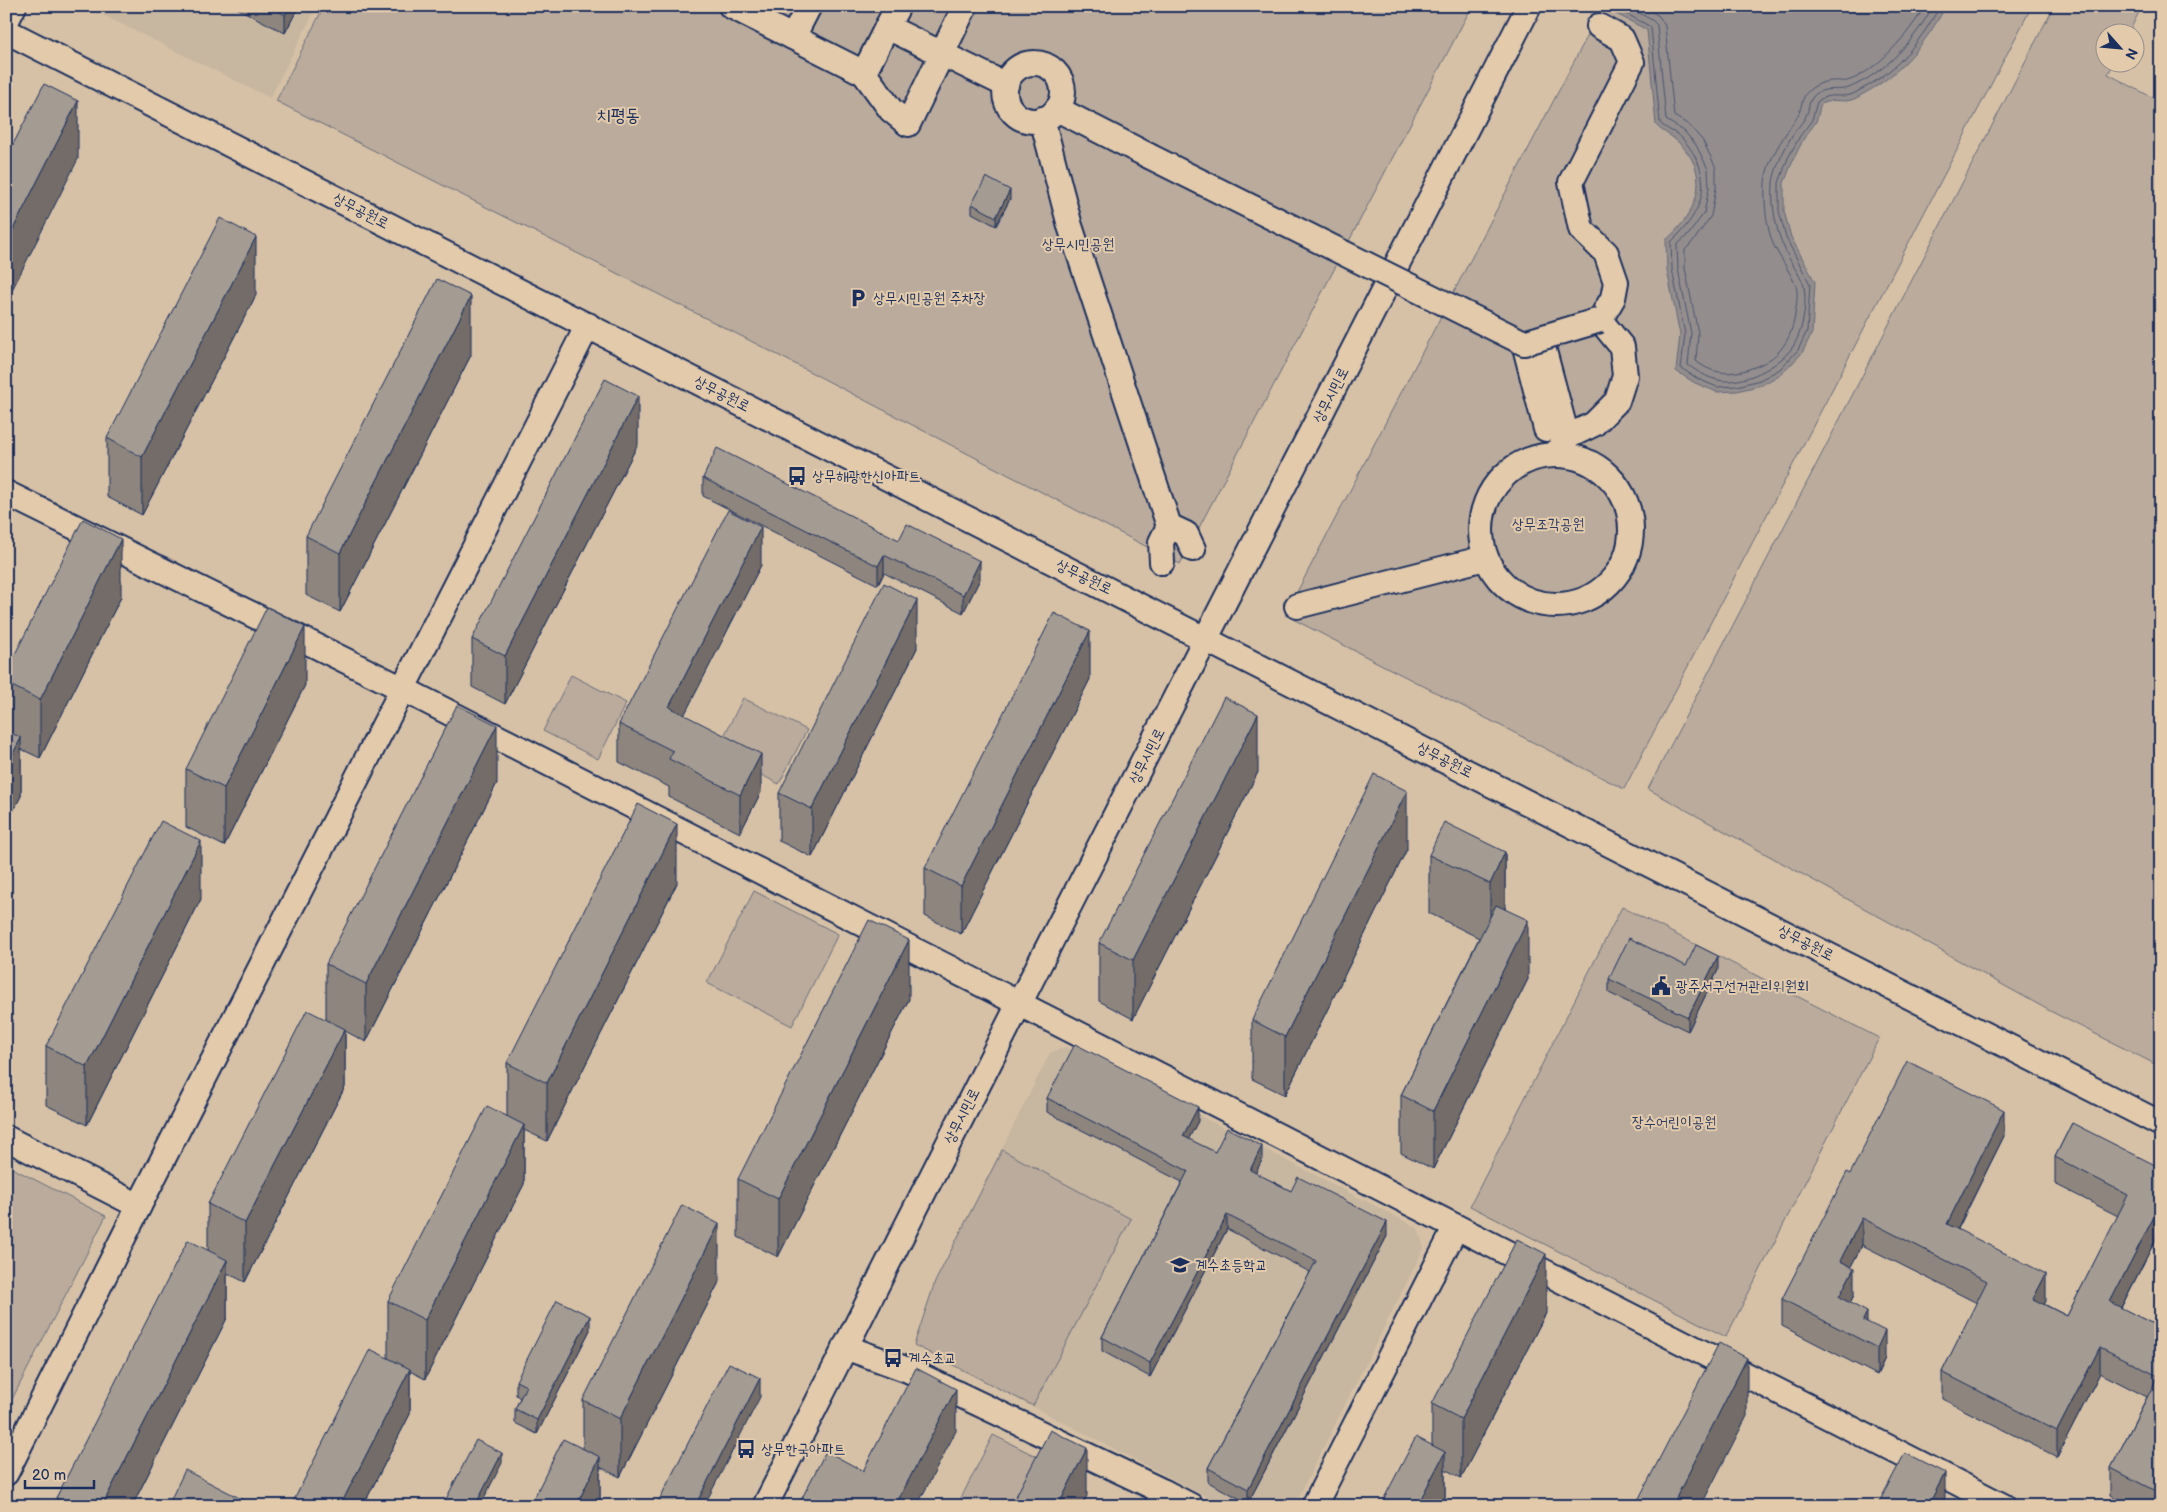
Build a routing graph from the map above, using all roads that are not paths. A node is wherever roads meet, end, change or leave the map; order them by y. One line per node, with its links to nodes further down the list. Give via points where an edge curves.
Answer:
1 (14, 6): 7 (street)
2 (731, 6): 11 (street)
3 (809, 6): 11 (street)
4 (898, 6): 9 (street)
5 (965, 6): 12 (street)
6 (1529, 6): 26 (street, 상무시민로)
7 (6, 22)
8 (1599, 26): 16 (street, via 1622,39 1632,62 1571,182 1581,229 1606,253 1616,282)
9 (887, 27): 12 (street); 13 (street)
10 (6, 30): 17 (street, 상무공원로)
11 (793, 37): 13 (street)
12 (943, 54): 13 (street, via 908,124 891,110); 14 (street)
13 (864, 73)
14 (1006, 85): 15 (street, via 1005,95 1014,113 1032,120); 15 (street, via 1010,76 1024,64 1042,64 1057,74 1061,82 1062,100)
15 (1050, 114): 18 (street, bridge, via 1149,156); 21 (street, via 1070,226)
16 (1604, 323): 18 (street, bridge); 19 (street, via 1622,347 1624,376 1617,401 1594,424)
17 (588, 325): 26 (street, 상무공원로); 27 (street)
18 (1535, 351): 19 (street)
19 (1561, 446): 23 (street, via 1512,469 1494,486 1484,508 1480,533); 23 (street, via 1605,473 1621,492 1630,515 1630,540 1623,564 1608,584 1588,598 1556,605 1540,604 1517,595 1498,579)
20 (6, 492): 27 (street)
21 (1169, 526): 22 (street, via 1186,534); 24 (street, via 1160,542)
22 (1193, 549)
23 (1485, 558): 25 (street)
24 (1162, 562)
25 (1297, 606)
26 (1207, 638): 28 (street, 상무시민로); 29 (street, 상무공원로)
27 (403, 689): 28 (street); 31 (street)
28 (1018, 1004): 32 (street); 33 (street, 상무시민로)
29 (2161, 1124)
30 (6, 1138): 31 (street)
31 (139, 1206): 34 (street)
32 (1456, 1227): 38 (street); 39 (street)
33 (845, 1347): 35 (street, via 908,1370); 36 (street, 상무시민로)
34 (6, 1473)
35 (1160, 1499): 37 (street)
36 (765, 1506)
37 (1190, 1506)
38 (1314, 1506)
39 (2003, 1506)

